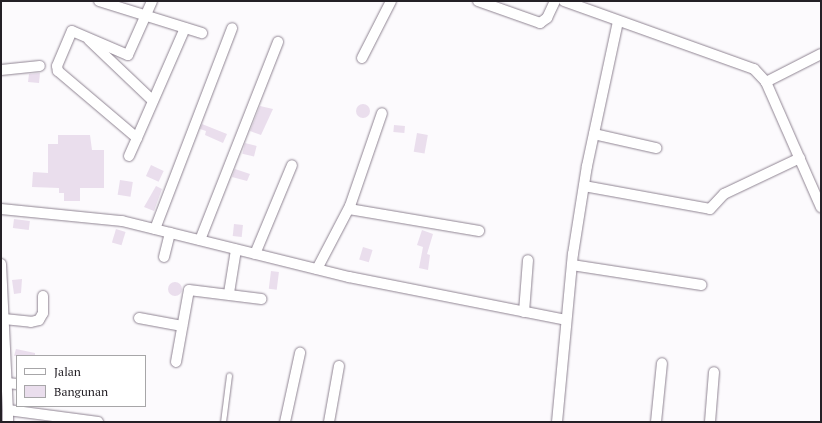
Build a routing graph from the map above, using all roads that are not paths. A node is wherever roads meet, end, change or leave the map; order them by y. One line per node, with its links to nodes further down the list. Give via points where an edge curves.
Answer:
1 (152, 1): 7 (street)
2 (391, 1): 16 (street)
3 (478, 1): 4 (street, via 540,23 547,18)
4 (555, 1)
5 (564, 1): 8 (street)
6 (103, 2): 7 (street)
7 (146, 16): 9 (street); 15 (street)
8 (618, 22): 20 (street, via 754,69); 23 (street)
9 (184, 28): 11 (street); 21 (street)
10 (232, 28): 33 (street)
11 (202, 33)
12 (84, 35): 15 (street); 19 (street); 24 (street, via 71,33 58,63 58,71)
13 (278, 42): 36 (street)
14 (821, 54): 20 (street)
15 (128, 56): 19 (street)
16 (362, 58)
17 (40, 66): 18 (street)
18 (1, 70)
19 (121, 71): 21 (street)
20 (766, 82): 27 (street)
21 (153, 101): 24 (street)
22 (382, 113): 31 (street)
23 (594, 134): 25 (street); 29 (street)
24 (137, 138): 26 (street)
25 (656, 148)
26 (129, 156)
27 (800, 158): 29 (street, via 724,194 710,209); 30 (street)
28 (292, 165): 38 (street)
29 (584, 186): 42 (street)
30 (821, 207)
31 (349, 208): 34 (street); 43 (street)
32 (1, 209): 33 (street, via 122,221)
33 (155, 229): 35 (street)
34 (479, 231)
35 (170, 233): 36 (street); 39 (street)
36 (200, 240): 37 (street)
37 (236, 250): 38 (street); 46 (street)
38 (255, 254): 43 (street)
39 (164, 257)
40 (528, 260): 49 (street)
41 (1, 264): 44 (street)
42 (572, 265): 45 (street); 52 (street)
43 (317, 269): 49 (street)
44 (2, 282): 51 (street)
45 (700, 286)
46 (228, 293): 48 (street); 53 (street, via 189,290)
47 (43, 296): 51 (street, via 43,313 39,320 31,322)
48 (261, 299)
49 (524, 312): 52 (street)
50 (139, 318): 53 (street)
51 (4, 319): 60 (street)
52 (566, 320): 67 (street)
53 (182, 326): 55 (street)
54 (300, 353): 65 (street)
55 (176, 362)
56 (662, 363): 68 (street)
57 (339, 366): 66 (street)
58 (714, 372): 69 (street)
59 (228, 375): 64 (lane)
60 (8, 381): 61 (street)
61 (8, 410): 62 (street); 63 (street)
62 (8, 422)
63 (98, 422)
64 (223, 422)
65 (285, 422)
66 (329, 422)
67 (557, 422)
68 (656, 422)
69 (710, 422)

